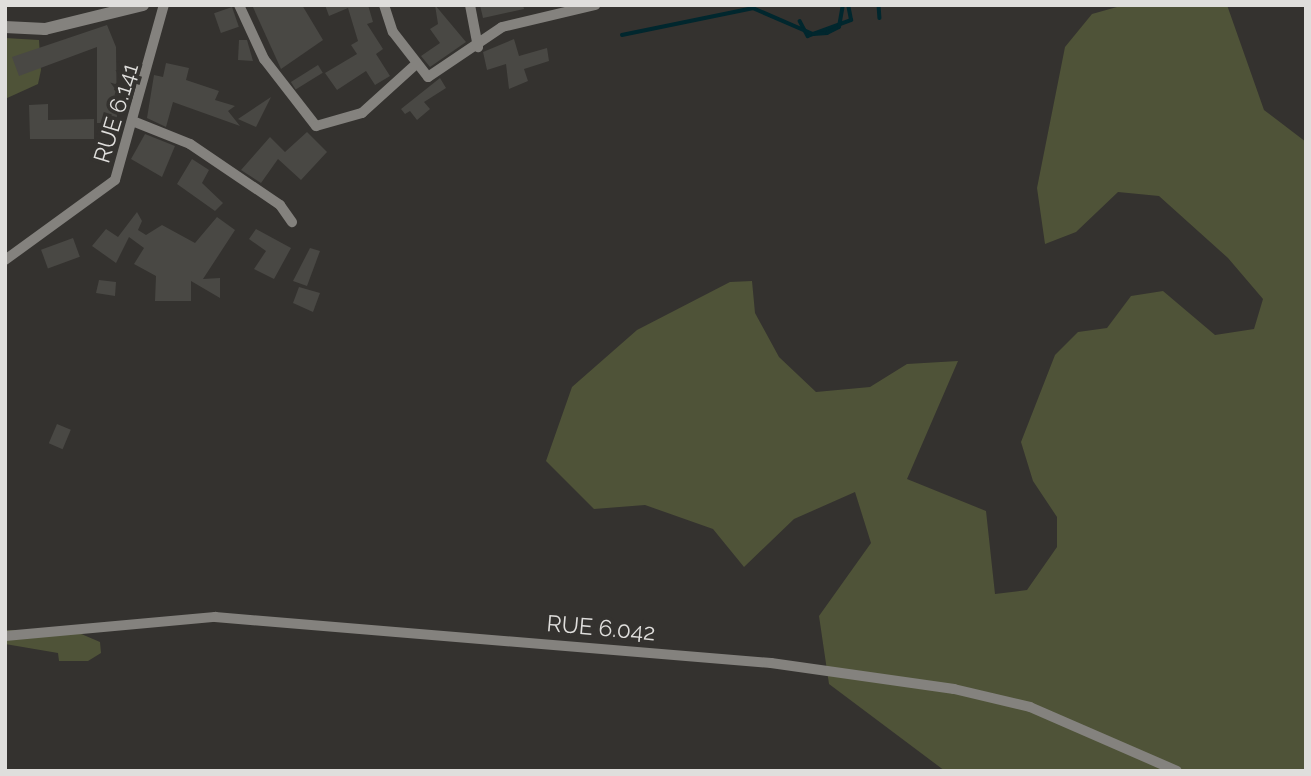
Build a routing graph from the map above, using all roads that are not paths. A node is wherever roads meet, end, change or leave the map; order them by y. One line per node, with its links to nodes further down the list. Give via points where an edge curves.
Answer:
1 (143, 5): 7 (street, via 45,29)
2 (164, 5): 10 (street, RUE 6.141)
3 (239, 5): 9 (street, via 264,59 316,126 362,113)
4 (384, 5): 9 (street)
5 (470, 5): 8 (street)
6 (595, 5): 8 (street, via 508,24)
7 (5, 27)
8 (478, 47): 9 (street, via 433,77)
9 (414, 66)
10 (135, 122): 11 (street, via 190,144 280,205); 12 (street, RUE 6.141, via 110,186)
11 (292, 222)
12 (6, 258)
13 (5, 636): 14 (street, RUE 6.042, via 215,617 771,663 954,689 1030,707)
14 (1177, 771)

